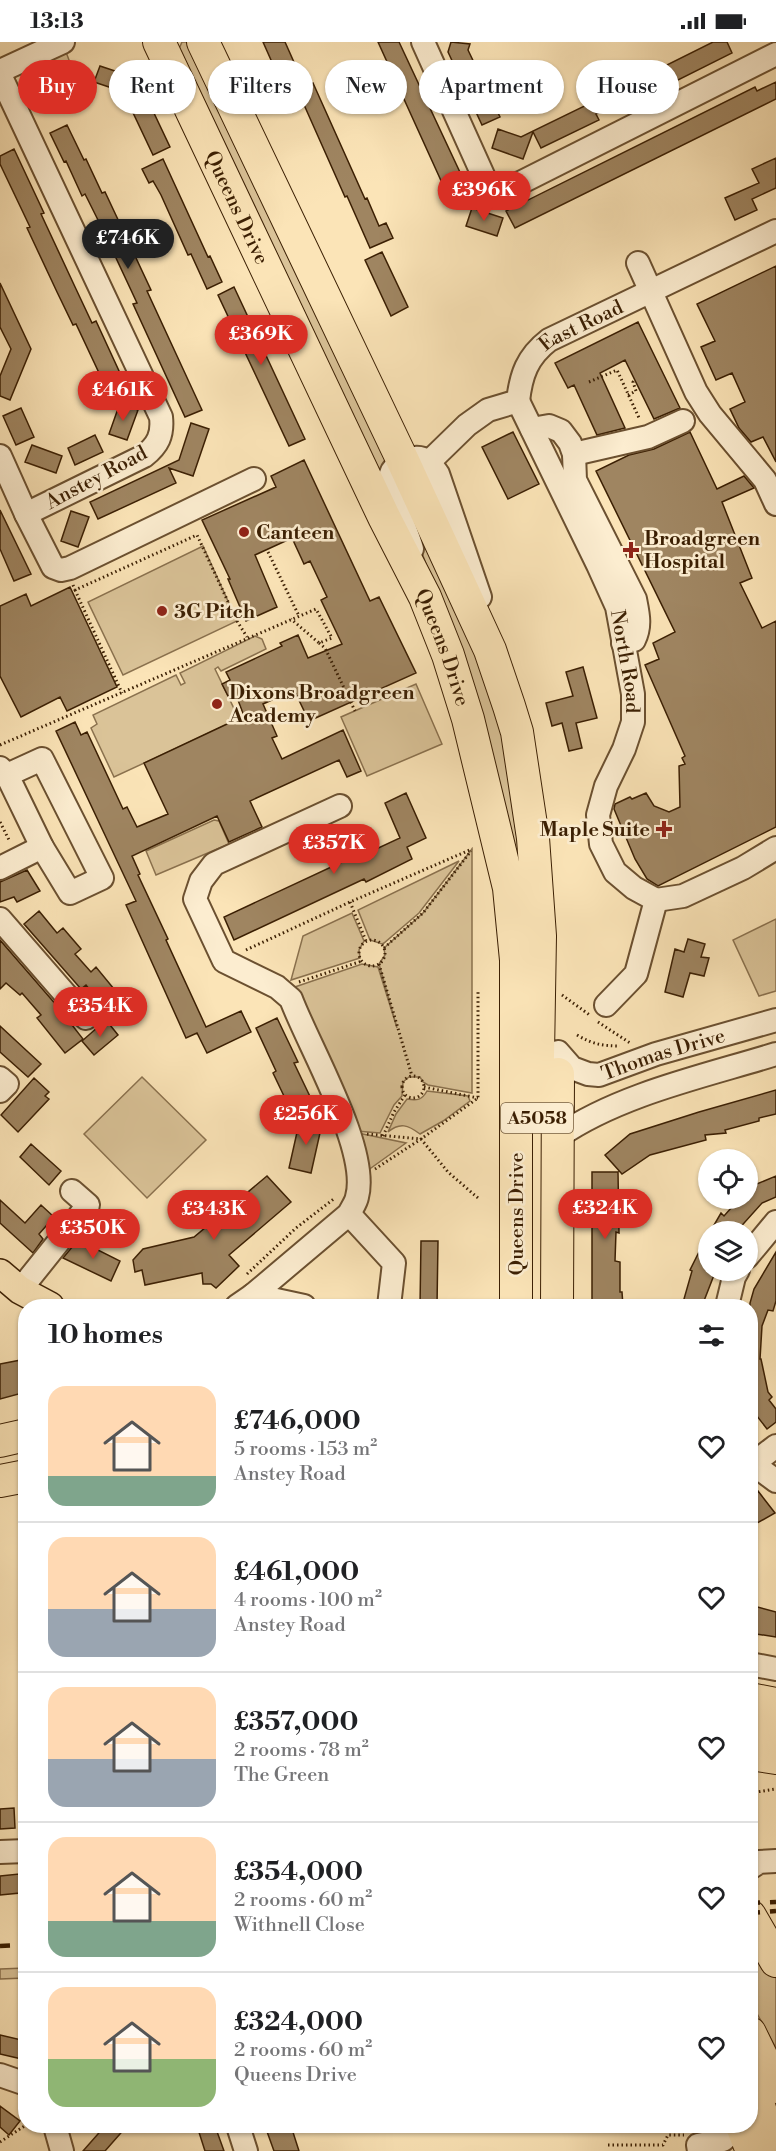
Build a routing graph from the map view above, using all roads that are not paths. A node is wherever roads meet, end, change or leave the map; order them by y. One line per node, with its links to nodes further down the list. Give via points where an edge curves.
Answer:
1 (63, 42): 6 (street)
2 (159, 42): 19 (highway, Queens Drive / A5058)
3 (203, 42): 15 (highway, Queens Drive / A5058)
4 (423, 42): 5 (street, via 487,184 500,189 540,174)
5 (776, 54)
6 (0, 73): 18 (street, Anstey Road, via 162,417 157,444 144,456)
7 (776, 231): 9 (street, East Road)
8 (639, 263): 9 (street)
9 (651, 291): 10 (street, East Road, via 549,340 536,351 521,381); 17 (street, via 696,392 765,480)
10 (518, 401): 12 (street, North Road); 15 (street, via 488,410)
11 (683, 422): 13 (street, via 640,439)
12 (532, 429): 13 (street, via 549,426 561,431); 20 (street, North Road, via 608,586)
13 (574, 454): 20 (street, via 575,480 635,599 638,632 634,640)
14 (0, 456): 18 (street)
15 (416, 462): 19 (street, via 395,466 390,475); 21 (highway, Queens Drive / A5058, via 490,650)
16 (254, 479): 18 (street, via 61,570 53,567)
17 (776, 504)
18 (26, 514)
19 (424, 597): 47 (highway, Queens Drive / A5058, via 468,719 509,888 516,960)
20 (623, 643): 27 (street, North Road, via 633,694 633,722 598,815 601,844 615,872)
21 (517, 732): 32 (highway, via 543,795 552,840); 48 (highway, Queens Drive / A5058, via 533,838 540,936 536,1169)
22 (3, 771): 24 (street); 24 (street, via 42,759 102,878 70,893)
23 (340, 806): 38 (street, via 214,864 201,881 195,899 224,961 277,987 291,999 349,1133 359,1180 357,1198)
24 (42, 847): 26 (street)
25 (776, 848): 27 (street, via 683,896)
26 (9, 863)
27 (657, 900): 29 (street, via 636,974)
28 (0, 918): 30 (street)
29 (606, 1005)
30 (86, 1018)
31 (776, 1020): 32 (street, Thomas Drive, via 656,1054 599,1075 572,1068)
32 (567, 1043): 36 (highway)
33 (776, 1054): 36 (street, Thomas Drive, via 604,1109)
34 (0, 1078): 35 (street, via 7,1084)
35 (0, 1091)
36 (559, 1136): 49 (highway)
37 (72, 1191): 41 (street, via 88,1205)
38 (349, 1214): 43 (street); 46 (street, via 394,1263)
39 (776, 1222): 40 (street)
40 (758, 1244)
41 (10, 1281): 44 (main road)
42 (733, 1281): 50 (street)
43 (244, 1293): 45 (street)
44 (39, 1299)
45 (272, 1299)
46 (390, 1299)
47 (526, 1299)
48 (526, 1299)
49 (527, 1299)
50 (729, 1299)
51 (18, 1438): 52 (highway)
52 (0, 1441)
53 (776, 1446): 54 (street)
54 (758, 1458)
55 (758, 1468): 58 (street)
56 (18, 1478): 57 (highway)
57 (0, 1481)
58 (776, 1481)
59 (758, 1666): 60 (street)
60 (776, 1670)
61 (758, 1701): 62 (highway)
62 (776, 1704)
63 (758, 1732): 64 (highway)
64 (776, 1734)
65 (758, 1756): 66 (highway)
66 (776, 1759): 67 (highway)
67 (758, 1762)
68 (18, 1851): 69 (street)
69 (0, 1852)
70 (776, 1861): 71 (street)
71 (758, 1863)
72 (758, 1929): 73 (highway)
73 (776, 1961)
74 (758, 2050): 77 (highway)
75 (0, 2075): 76 (street)
76 (18, 2081)
77 (776, 2087)
78 (758, 2103): 85 (highway)
79 (57, 2133): 83 (street)
80 (240, 2133): 84 (street)
81 (746, 2136): 82 (street, via 731,2133 723,2140)
82 (694, 2143)
83 (62, 2151)
84 (246, 2151)
85 (774, 2151)

